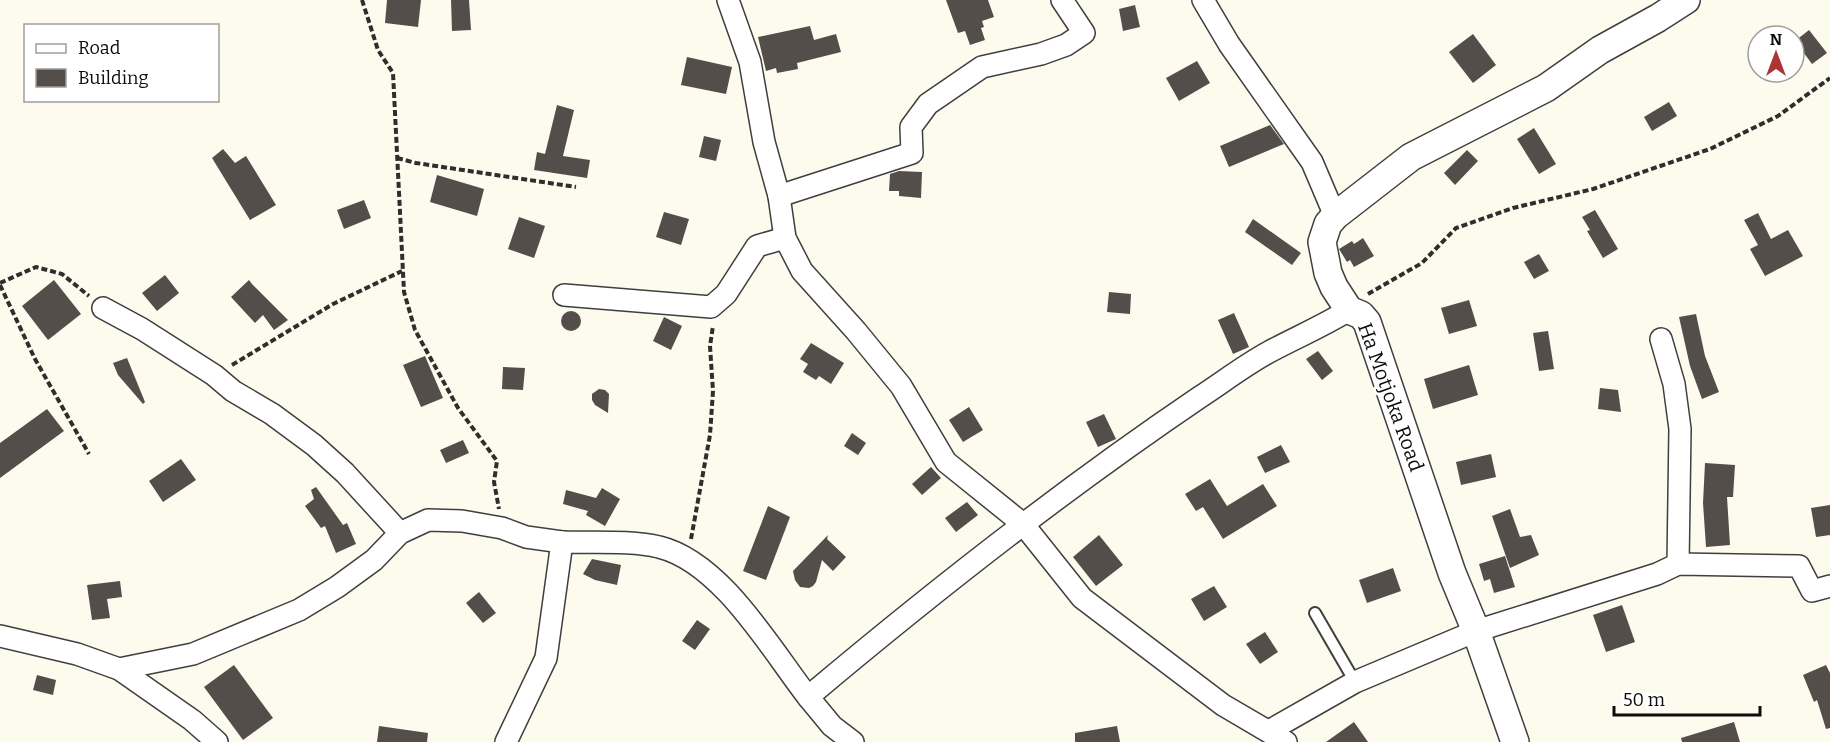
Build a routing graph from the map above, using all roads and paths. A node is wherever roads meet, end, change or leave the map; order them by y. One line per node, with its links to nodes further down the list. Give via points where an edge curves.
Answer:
1 (362, 0): 7 (path, via 378,50 393,72)
2 (728, 0): 9 (street, via 750,62 764,142)
3 (1062, 0): 9 (street, via 1084,33 1041,54 982,67 928,104 911,127 912,153)
4 (1203, 0): 10 (street, via 1312,162)
5 (1686, 0): 10 (street, Ha Motjoka Road, via 1600,50 1546,88 1411,157)
6 (1830, 78): 17 (path, via 1778,116 1710,148 1593,189 1513,208 1456,228 1422,263 1368,294)
7 (397, 158): 8 (path); 12 (path)
8 (576, 187)
9 (779, 196): 11 (street)
10 (1335, 216): 17 (street, Ha Motjoka Road, via 1322,242 1331,280)
11 (785, 238): 16 (street, via 757,246 726,294); 21 (street, via 802,271 901,386 946,462)
12 (402, 271): 19 (path, via 333,304); 22 (path, via 415,330 458,408 497,461 494,482)
13 (0, 284): 15 (path, via 36,267 62,274); 20 (path)
14 (564, 295): 16 (street)
15 (103, 308): 19 (street)
16 (711, 308): 25 (path, via 710,435)
17 (1349, 310): 21 (street, via 1248,365); 29 (street, Ha Motjoka Road, via 1366,322 1452,573)
18 (1661, 339): 26 (street, via 1674,384 1680,429)
19 (214, 375): 23 (street, via 314,445)
20 (89, 454)
21 (1023, 524): 33 (street); 34 (street, via 1082,598 1222,705)
22 (502, 528): 23 (street, via 428,520); 24 (street, via 526,537)
23 (400, 533): 31 (street, via 374,560 299,610 193,654)
24 (562, 542): 25 (street, via 656,546 678,552); 36 (street, via 546,658)
25 (688, 560): 33 (street, via 732,595)
26 (1678, 564): 27 (street, via 1799,566 1812,591); 29 (street)
27 (1830, 586)
28 (1315, 613): 32 (lane)
29 (1476, 631): 32 (street); 38 (street, Ha Motjoka Road)
30 (0, 636): 31 (street, via 77,654)
31 (119, 669): 35 (street)
32 (1355, 682): 34 (street)
33 (807, 697): 37 (street, via 832,726)
34 (1278, 737)
35 (217, 742)
36 (506, 742)
37 (853, 742)
38 (1515, 742)

